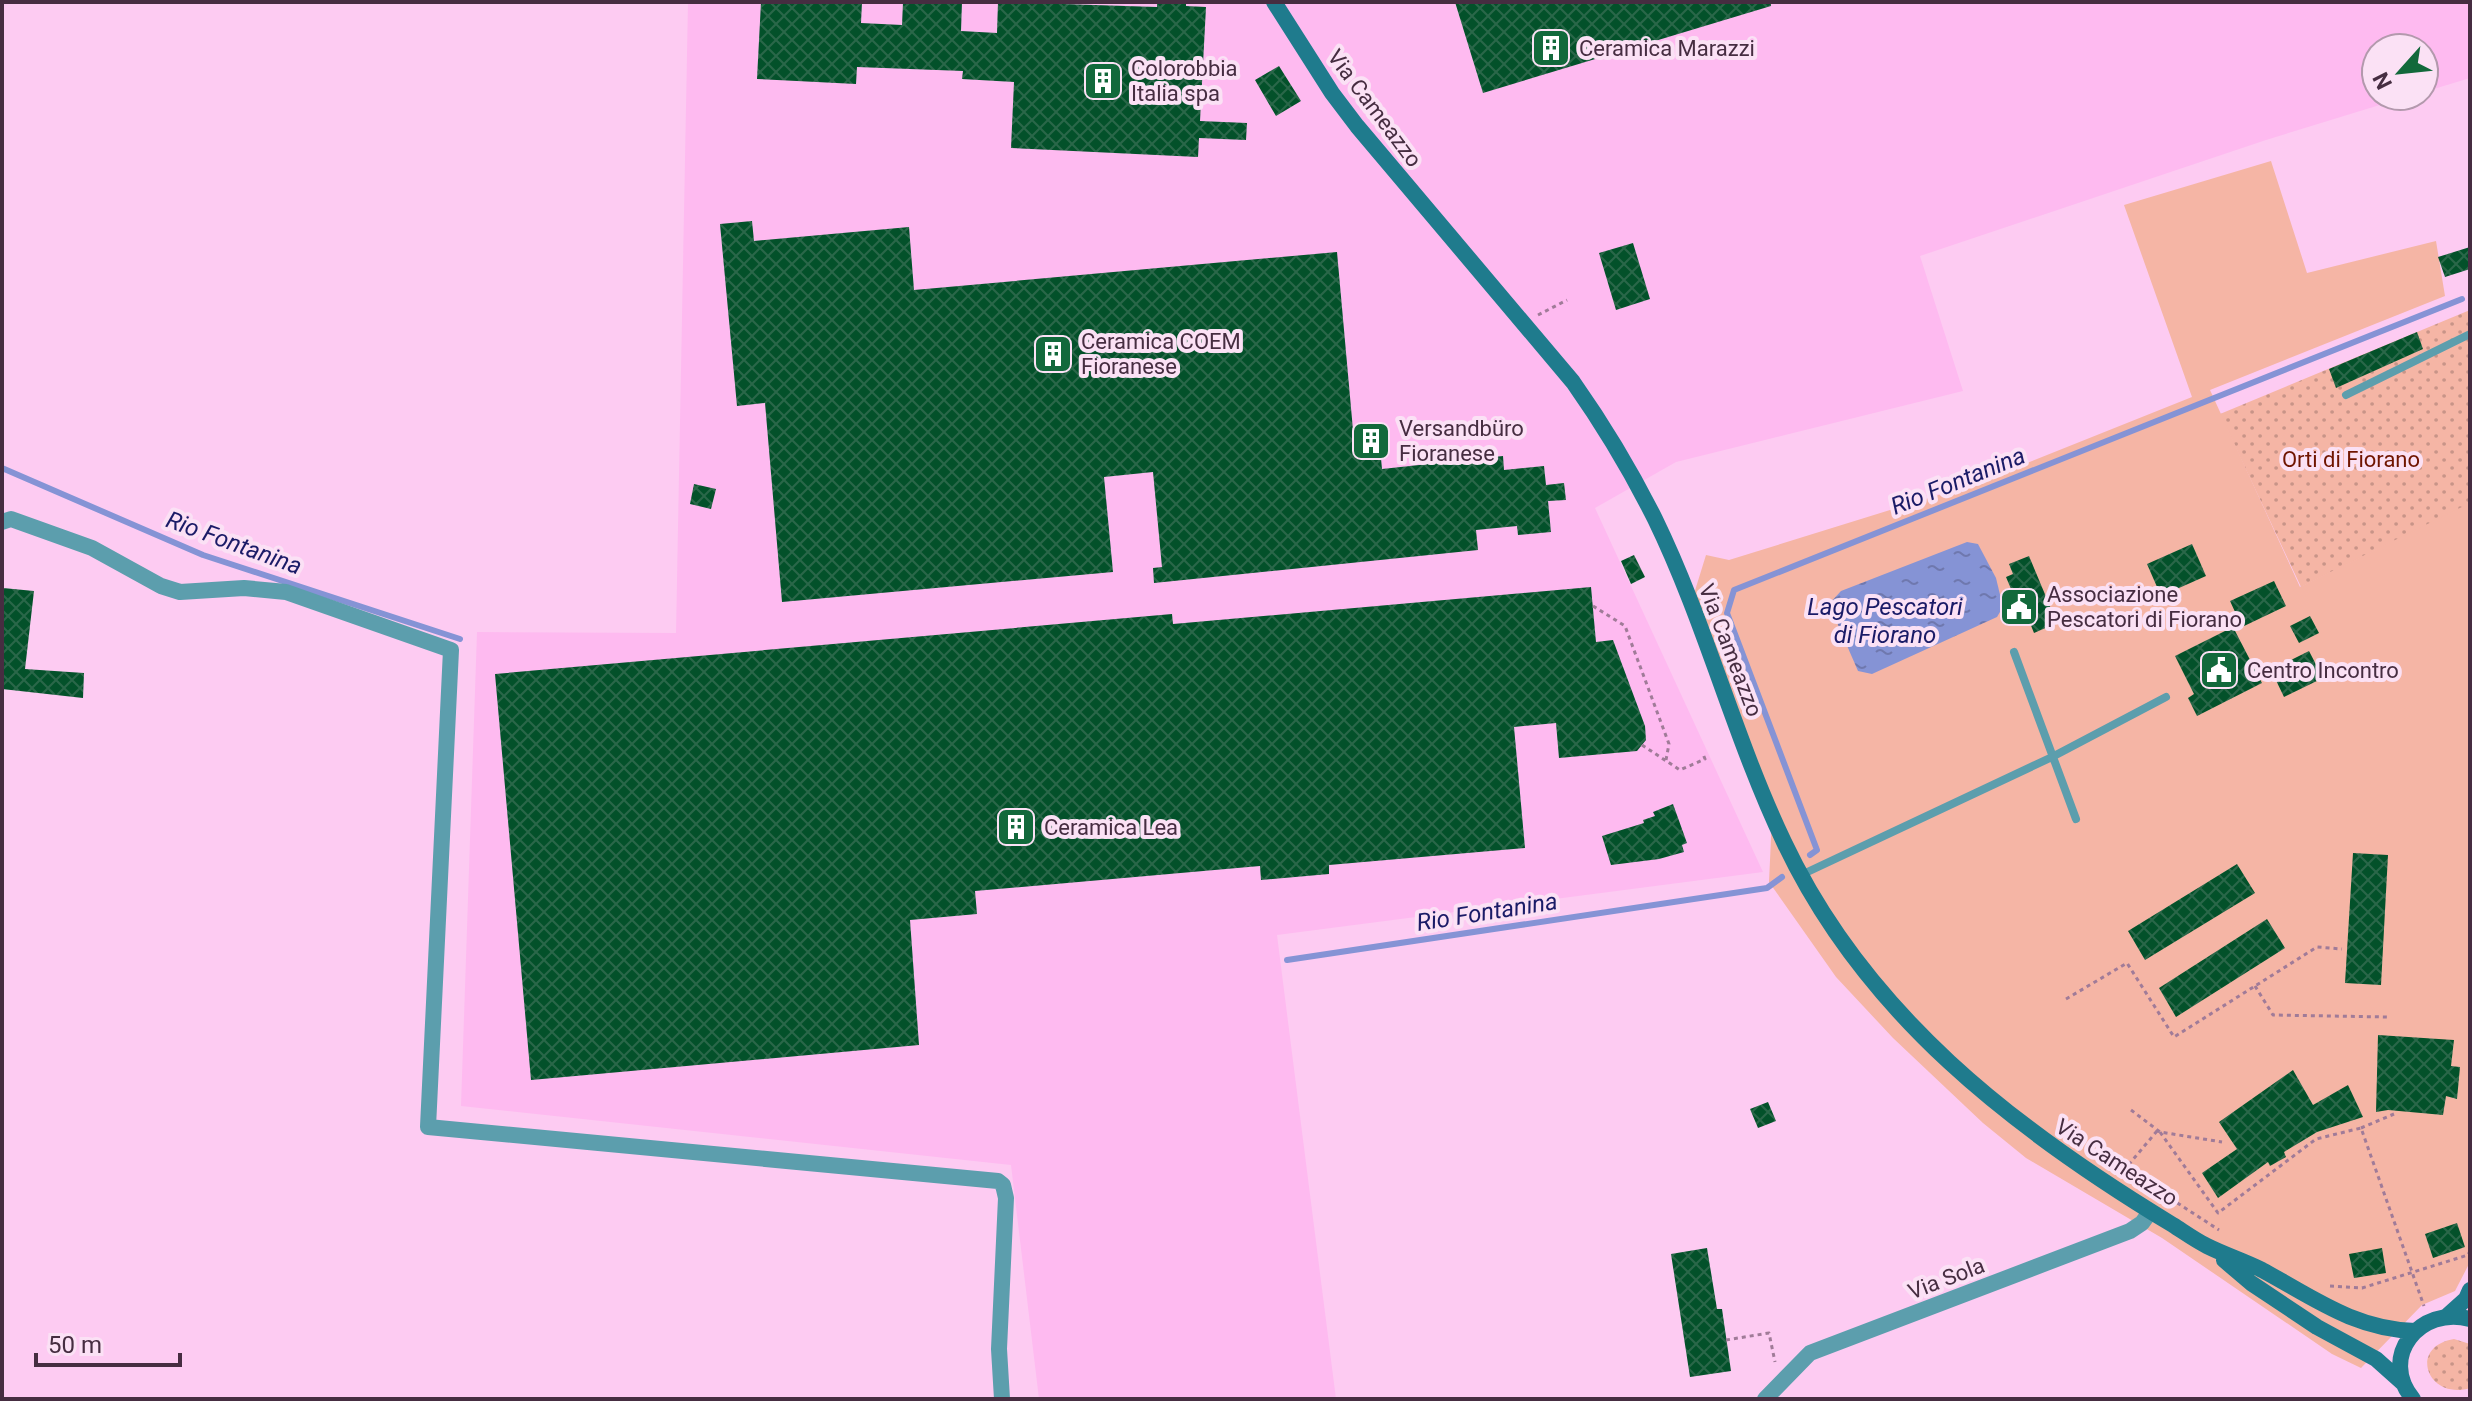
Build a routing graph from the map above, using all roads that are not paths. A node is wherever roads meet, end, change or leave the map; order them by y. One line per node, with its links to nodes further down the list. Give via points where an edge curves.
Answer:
1 (1274, 2): 9 (street, Via Cameazzo, via 1357,126 1573,382 1623,460 1668,549 1752,769)
2 (2470, 334): 3 (lane)
3 (2346, 395)
4 (2, 522): 17 (street, via 11,519 92,548 180,592 286,592 451,650 428,1127 998,1181 1006,1198)
5 (2014, 652): 7 (lane)
6 (2166, 697): 7 (lane)
7 (2052, 757): 8 (lane); 9 (lane)
8 (2076, 819)
9 (1801, 875): 10 (street, Via Cameazzo, via 1885,995 1946,1062 2020,1124)
10 (2150, 1212): 11 (street, Via Cameazzo); 18 (street, Via Sola, via 2130,1231 1810,1353)
11 (2207, 1246): 15 (street, Via Cameazzo, via 2330,1310 2385,1329); 16 (street, Via Cameazzo, via 2251,1283 2376,1359)
12 (2470, 1290): 13 (street)
13 (2447, 1316): 14 (street); 15 (street)
14 (2470, 1319)
15 (2415, 1331): 16 (street, via 2403,1350)
16 (2404, 1384): 19 (street, Via Cameazzo)
17 (1002, 1399)
18 (1765, 1399)
19 (2413, 1399)

